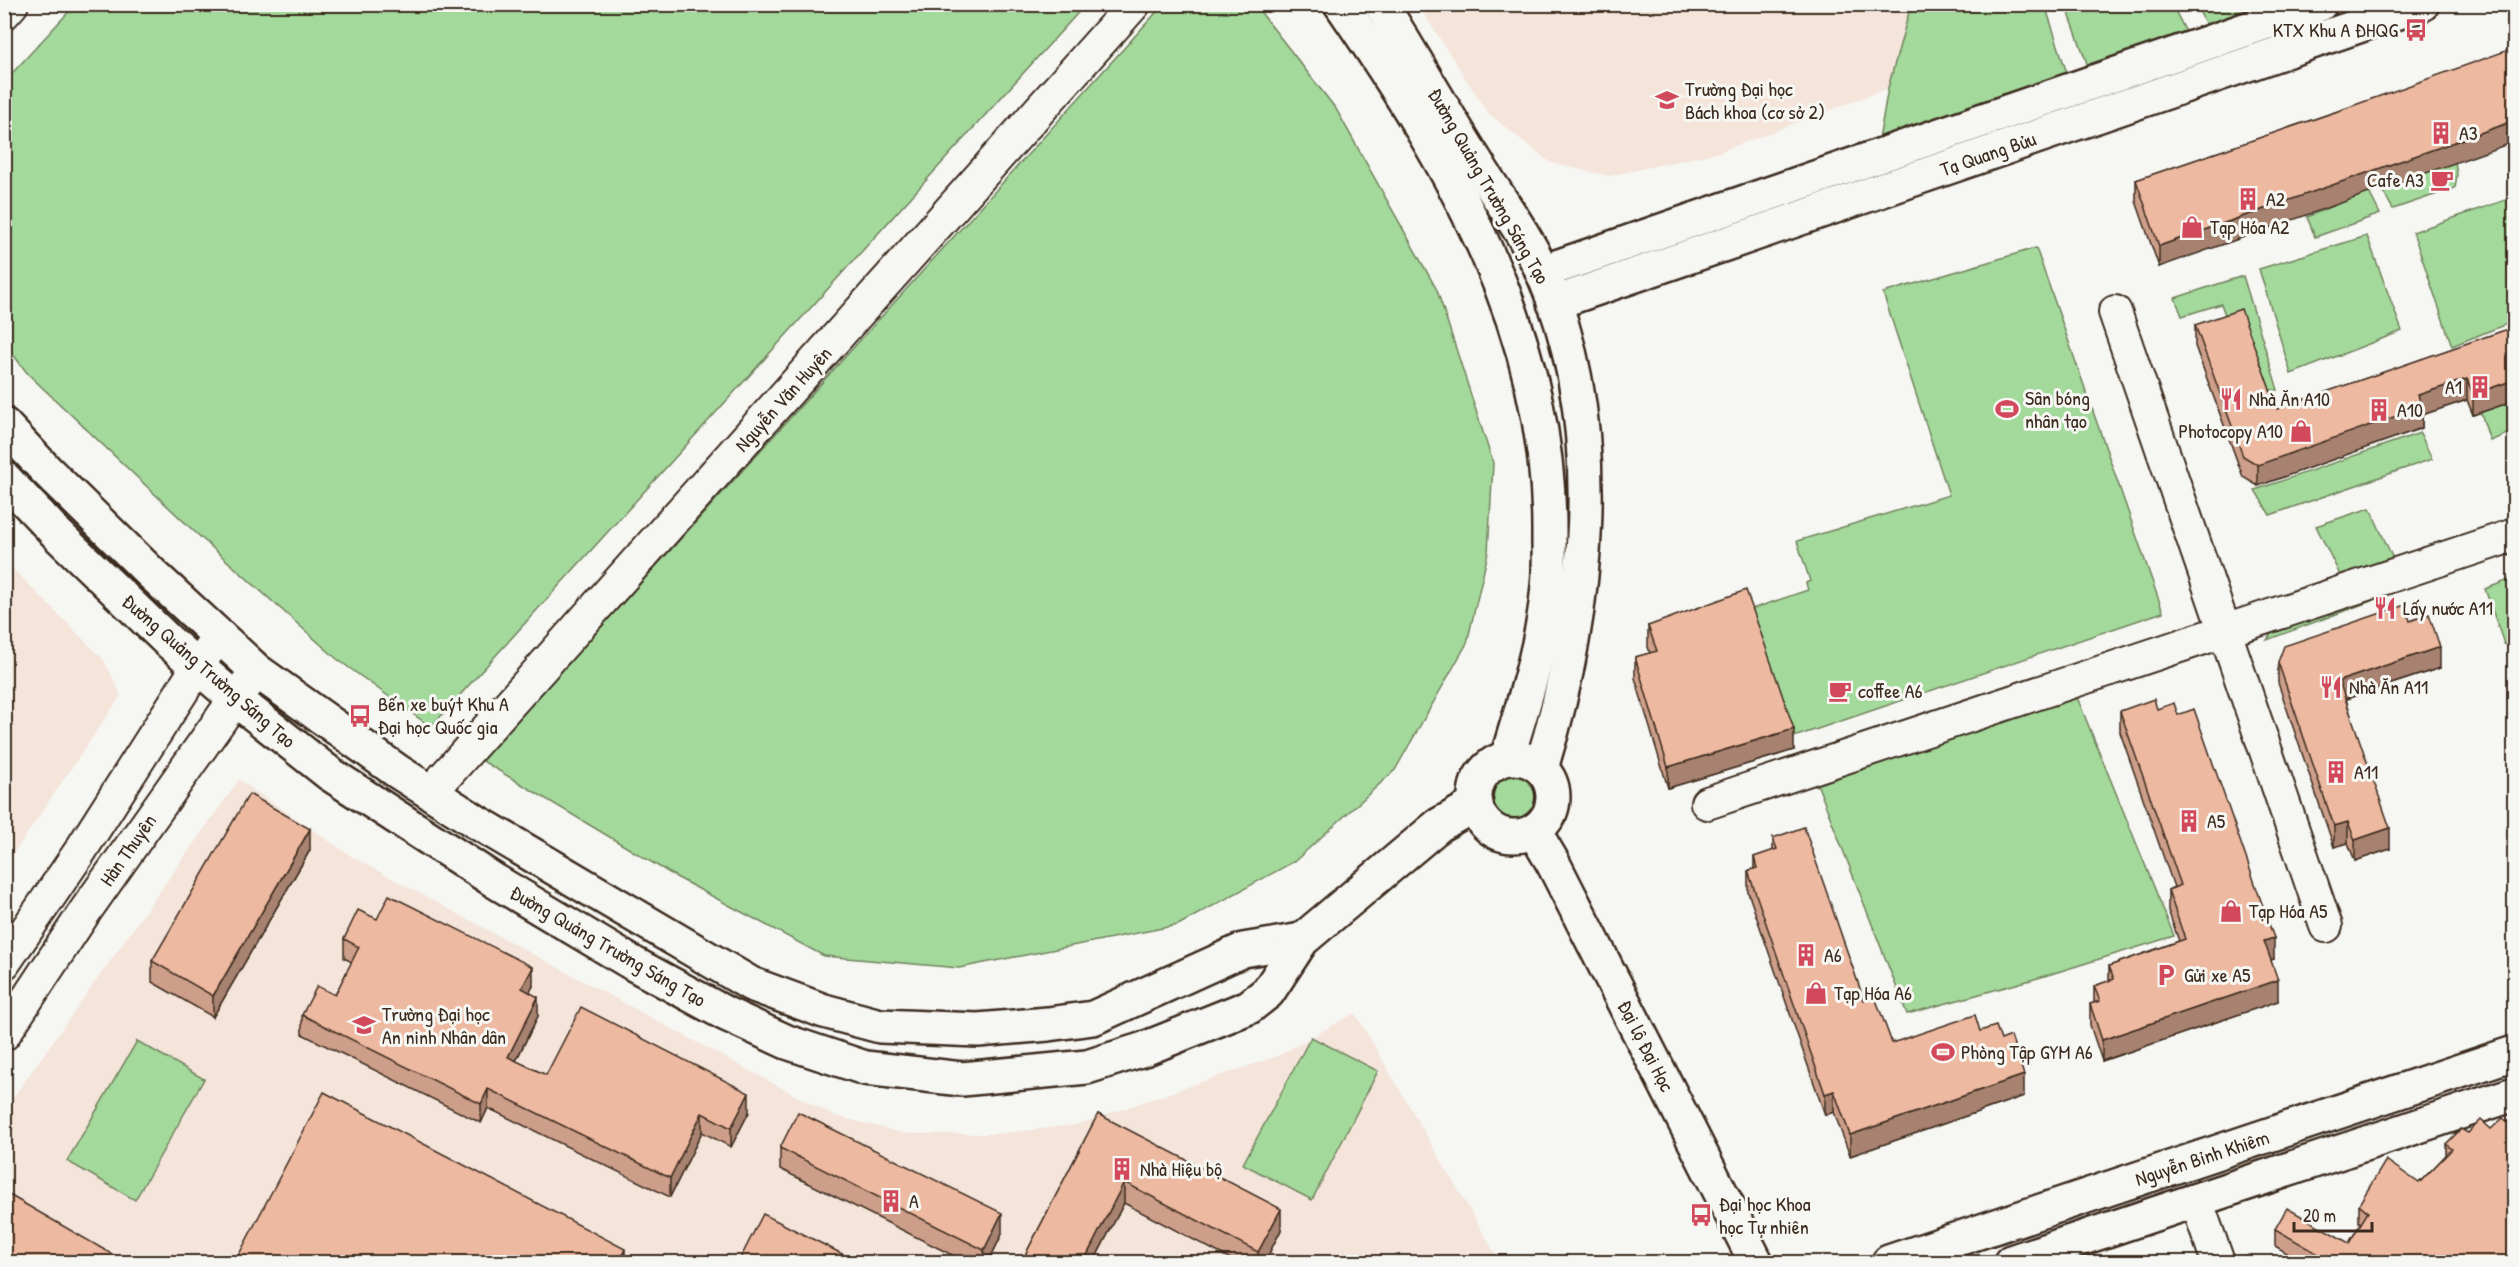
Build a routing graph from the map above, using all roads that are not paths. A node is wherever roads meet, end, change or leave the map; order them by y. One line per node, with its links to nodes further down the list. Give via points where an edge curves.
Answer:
1 (12, 4): 7 (street)
2 (1134, 4): 23 (street, Nguyễn Văn Huyên)
3 (1341, 4): 21 (street, Đường Quảng Trường Sáng Tạo, via 1434,149 1484,241 1512,313 1534,391 1549,497 1548,586 1538,651)
4 (1381, 4): 10 (street, Đường Quảng Trường Sáng Tạo)
5 (2320, 4): 8 (street, Tạ Quang Bửu)
6 (2422, 4): 9 (street, Tạ Quang Bửu)
7 (4, 13)
8 (2155, 61): 9 (street); 10 (street, Tạ Quang Bửu)
9 (2166, 92): 11 (street, Tạ Quang Bửu)
10 (1542, 272): 11 (street, Đường Quảng Trường Sáng Tạo)
11 (1554, 303): 22 (street, Đường Quảng Trường Sáng Tạo, via 1580,405 1586,530 1570,646)
12 (2115, 312): 16 (street)
13 (4, 425): 17 (street, Đường Quảng Trường Sáng Tạo)
14 (4, 478): 18 (street, Đường Quảng Trường Sáng Tạo, via 59,536)
15 (2514, 535): 16 (street)
16 (2225, 631): 24 (street); 27 (street)
17 (218, 635): 18 (street, Hàn Thuyên); 19 (street, Đường Quảng Trường Sáng Tạo)
18 (199, 666): 20 (street, Đường Quảng Trường Sáng Tạo); 29 (street, Hàn Thuyên)
19 (257, 671): 20 (street, Hàn Thuyên); 23 (street, Đường Quảng Trường Sáng Tạo)
20 (235, 699): 28 (street, Đường Quảng Trường Sáng Tạo, via 330,774 495,881 634,964 787,1042 865,1068 962,1079 1087,1067 1249,1007 1268,992); 30 (street, Hàn Thuyên)
21 (1507, 758): 22 (street, via 1519,758); 25 (street, via 1496,762 1479,780)
22 (1542, 768): 26 (street, via 1551,784 1553,802 1547,819)
23 (431, 792): 28 (street, Đường Quảng Trường Sáng Tạo, via 751,984 824,1011 880,1026 978,1030 1093,1017 1243,950)
24 (1707, 803)
25 (1476, 804): 26 (street, via 1480,815 1498,832 1509,836); 28 (street, Đường Quảng Trường Sáng Tạo, via 1439,825)
26 (1534, 831): 35 (street, Đại lộ Đại Học)
27 (2326, 926)
28 (1302, 940)
29 (4, 963)
30 (4, 1034)
31 (2514, 1053): 33 (street, Nguyễn Bỉnh Khiêm)
32 (2514, 1094): 34 (street, Nguyễn Bỉnh Khiêm)
33 (2183, 1164): 34 (street); 36 (street, Nguyễn Bỉnh Khiêm)
34 (2196, 1200): 37 (street, Nguyễn Bỉnh Khiêm); 38 (street)
35 (1756, 1263)
36 (1889, 1263)
37 (2011, 1263)
38 (2218, 1263)

